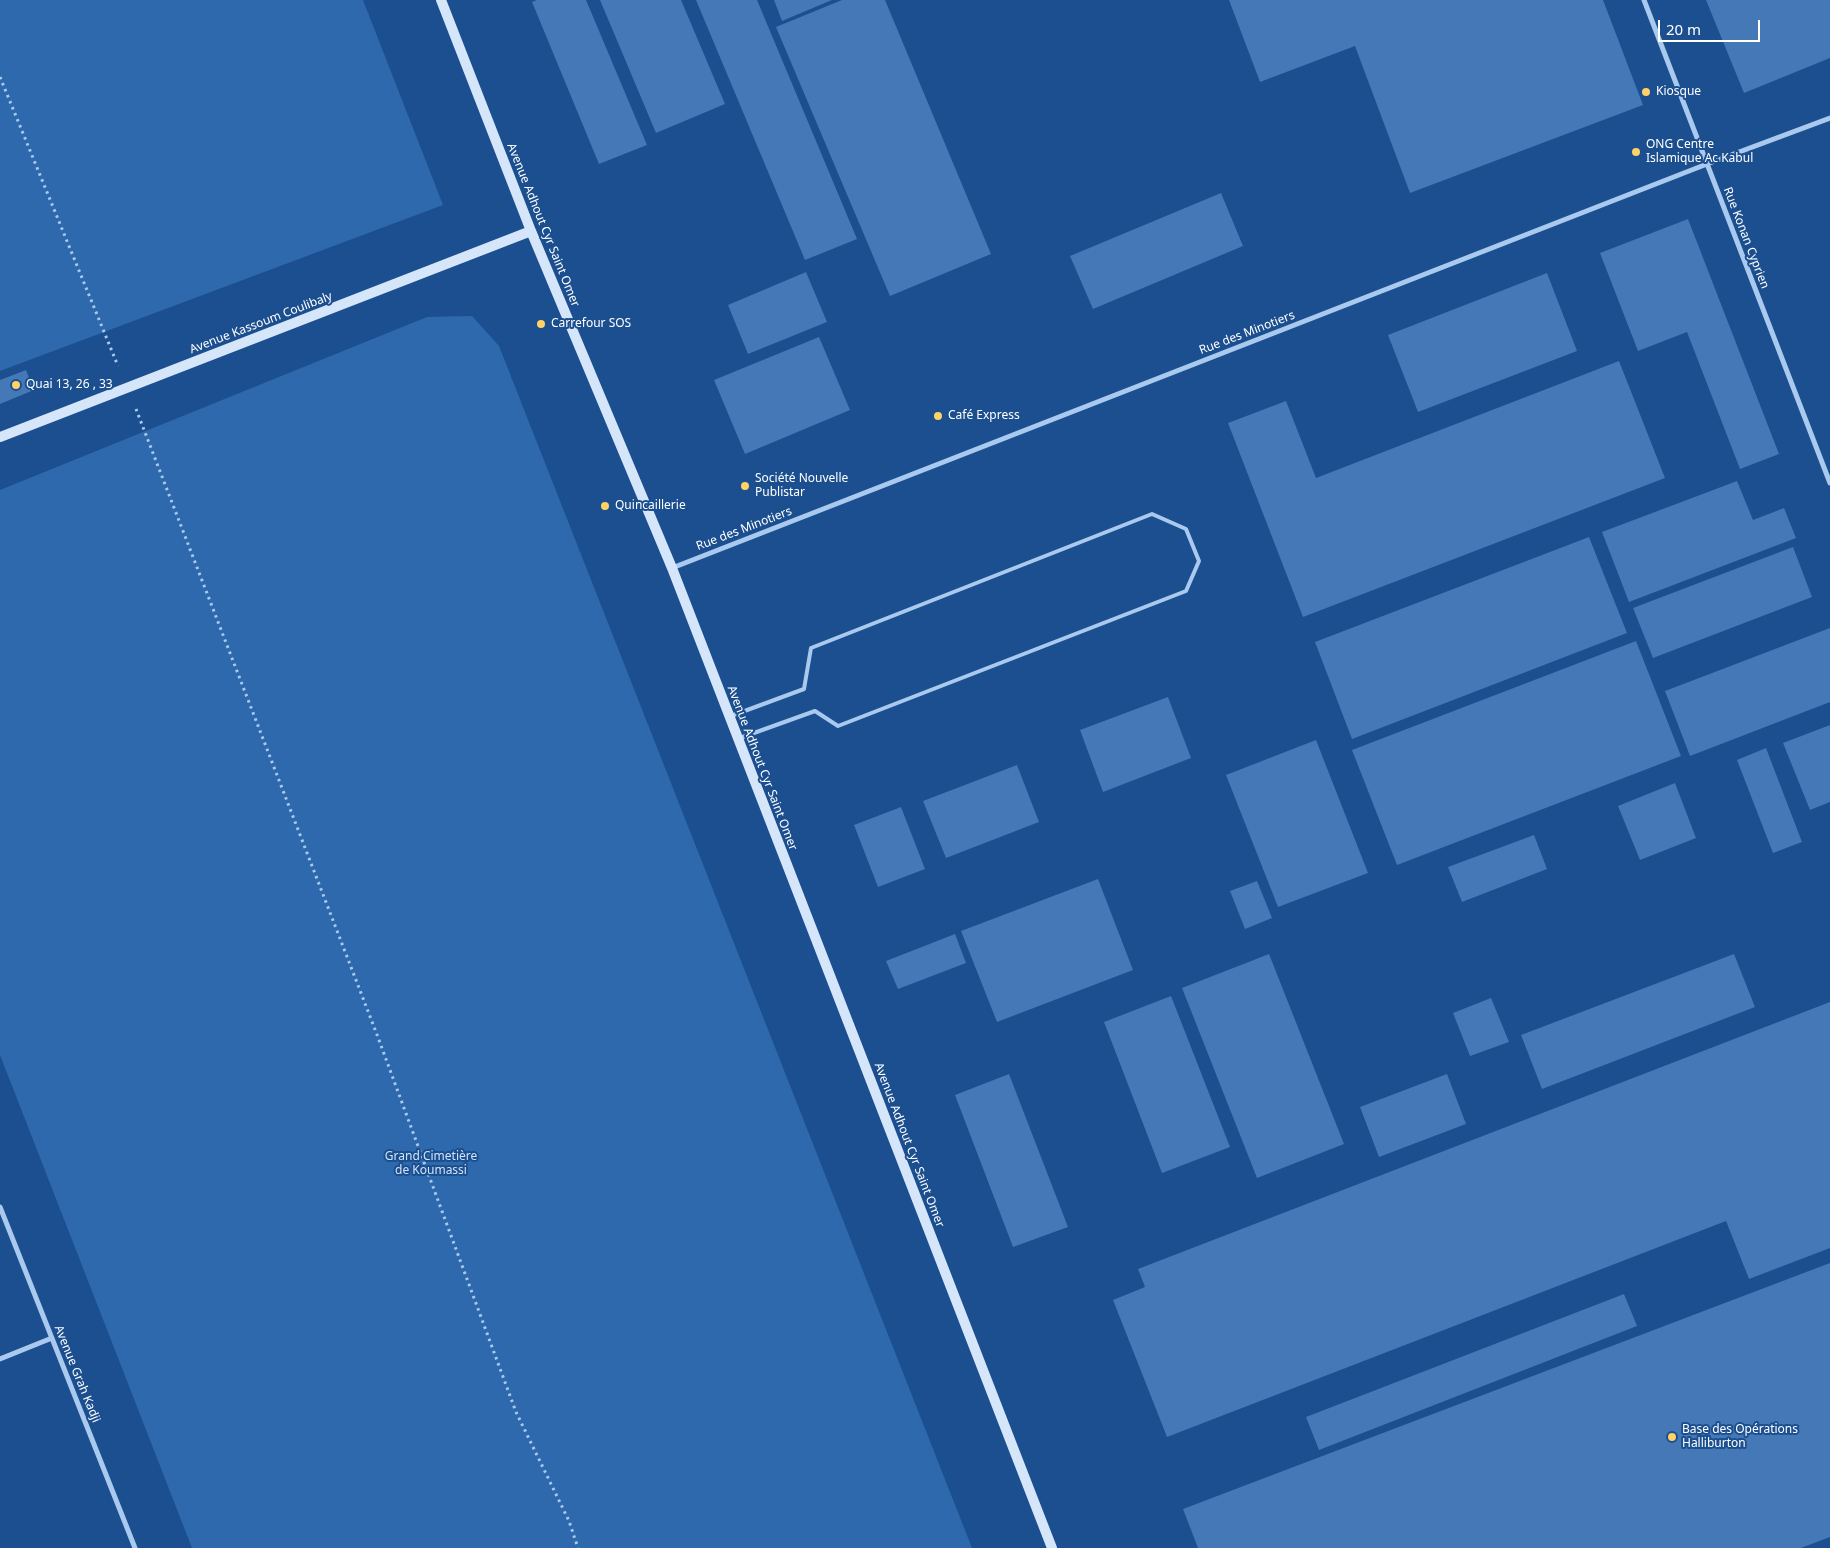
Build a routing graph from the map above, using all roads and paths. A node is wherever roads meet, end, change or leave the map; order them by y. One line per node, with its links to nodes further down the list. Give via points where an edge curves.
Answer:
1 (441, 0): 6 (street, Avenue Adhout Cyr Saint Omer)
2 (1644, 0): 5 (street, Rue Konan Cyprien)
3 (0, 77): 7 (path)
4 (1830, 118): 5 (street, Rue des Minotiers)
5 (1707, 164): 9 (street, Rue Konan Cyprien); 10 (street, Rue des Minotiers)
6 (531, 231): 7 (street, Avenue Kassoum Coulibaly); 10 (street, Avenue Adhout Cyr Saint Omer)
7 (128, 389): 8 (street, Avenue Kassoum Coulibaly); 17 (path, via 376,1032 516,1412)
8 (0, 437)
9 (1830, 483)
10 (672, 568): 11 (street, Avenue Adhout Cyr Saint Omer)
11 (729, 716): 12 (street, Avenue Adhout Cyr Saint Omer); 12 (lane, via 804,689 811,648 1152,514 1186,529 1199,561 1186,592 838,726 815,711)
12 (738, 739): 18 (street, Avenue Adhout Cyr Saint Omer)
13 (0, 1206): 14 (street, Avenue Grah Kadji)
14 (52, 1338): 15 (street); 16 (street, Avenue Grah Kadji)
15 (0, 1359)
16 (135, 1548)
17 (578, 1548)
18 (1052, 1548)

